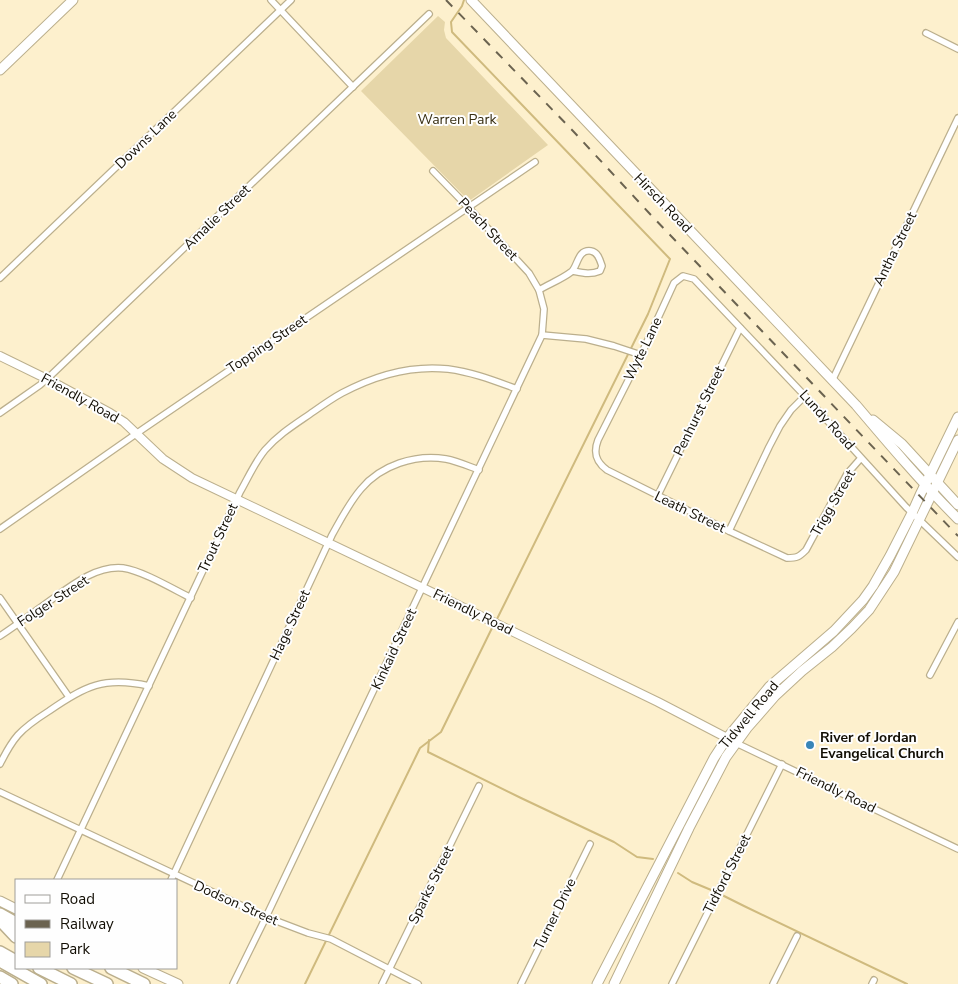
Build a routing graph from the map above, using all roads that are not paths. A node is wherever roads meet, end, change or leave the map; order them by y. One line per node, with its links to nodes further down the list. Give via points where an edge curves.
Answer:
1 (73, 0): 9 (main road)
2 (271, 0): 5 (street)
3 (291, 0): 5 (street, Downs Lane)
4 (471, 0): 24 (main road, Hirsch Road)
5 (281, 10): 10 (street); 16 (street, Downs Lane)
6 (429, 14): 10 (street, Amalie Street)
7 (926, 33): 8 (street)
8 (958, 49)
9 (0, 70)
10 (353, 87): 23 (street, Amalie Street)
11 (958, 118): 24 (street, Antha Street)
12 (535, 162): 14 (street, Topping Street)
13 (433, 171): 14 (street, Peach Street)
14 (468, 207): 18 (street, Peach Street, via 529,273); 30 (street, Topping Street)
15 (572, 271): 15 (street, via 593,274 602,266 597,254 588,251 580,256); 18 (street)
16 (0, 278)
17 (697, 283): 19 (street, Lundy Road); 21 (street, Wyte Lane, via 684,276 674,283)
18 (539, 290): 20 (street, Kinkaid Street, via 544,309)
19 (740, 328): 26 (street, Lundy Road); 39 (street, Penhurst Street)
20 (542, 335): 21 (street, via 586,339); 25 (street, Kinkaid Street)
21 (638, 354): 31 (street, Wyte Lane)
22 (0, 356): 23 (street, Friendly Road)
23 (47, 379): 28 (street, Amalie Street); 30 (street, Friendly Road, via 110,412)
24 (832, 381): 27 (main road, Hirsch Road)
25 (518, 389): 34 (street, Kinkaid Street); 40 (street, Trout Street, via 447,369 418,369 373,379 340,394 284,432 264,451)
26 (805, 396): 33 (street, Lundy Road); 46 (street, via 780,426)
27 (856, 405): 35 (main road, Hirsch Road, via 902,444); 37 (main road, Hirsch Road)
28 (0, 413)
29 (958, 417): 35 (main road, Tidwell Road)
30 (136, 434): 40 (street, Friendly Road, via 174,467); 45 (street, Topping Street)
31 (599, 439): 39 (street, Leath Street, via 595,450 601,466)
32 (958, 440): 36 (main road, Tidwell Road)
33 (861, 458): 42 (street, Lundy Road); 48 (street, Trigg Street, via 843,480)
34 (479, 470): 47 (street, Hage Street, via 461,463 421,458 384,470 356,495); 50 (street, Kinkaid Street)
35 (930, 474): 36 (main road, Hirsch Road); 37 (main road, Tidwell Road)
36 (938, 482): 38 (main road, Tidwell Road); 41 (main road, Hirsch Road)
37 (925, 485): 38 (main road, Hirsch Road); 42 (main road, Tidwell Road)
38 (932, 493): 43 (main road, Hirsch Road); 44 (main road, Tidwell Road)
39 (658, 495): 46 (street, Leath Street)
40 (236, 499): 47 (street, Friendly Road); 52 (street, Trout Street)
41 (958, 505)
42 (912, 513): 44 (street, Lundy Road); 53 (main road, Tidwell Road)
43 (958, 519)
44 (920, 520): 49 (street, Lundy Road); 54 (main road, Tidwell Road, via 894,572)
45 (0, 529)
46 (729, 531): 48 (street, Leath Street, via 787,558 800,556)
47 (328, 543): 50 (street, Friendly Road); 72 (street, Hage Street)
48 (806, 550)
49 (958, 557)
50 (423, 588): 62 (street, Friendly Road); 78 (street, Kinkaid Street)
51 (0, 598): 56 (street)
52 (191, 598): 56 (street, Folger Street, via 139,573 123,568 106,569 72,585); 60 (street, Trout Street)
53 (863, 600): 54 (main road); 58 (main road, Tidwell Road)
54 (871, 607): 58 (main road, Tidwell Road, via 832,646)
55 (958, 622): 59 (street)
56 (17, 624): 57 (street, Folger Street); 61 (street)
57 (0, 636)
58 (800, 667): 62 (main road, Tidwell Road, via 769,688); 63 (main road, Tidwell Road)
59 (930, 675)
60 (149, 686): 61 (street, via 114,682 92,686); 69 (street, Trout Street)
61 (69, 697): 64 (street, via 18,734)
62 (727, 738): 63 (street, Friendly Road); 68 (main road, Tidwell Road, via 714,758)
63 (736, 743): 65 (street, Friendly Road); 68 (main road, Tidwell Road)
64 (0, 764)
65 (782, 764): 71 (street, Friendly Road); 114 (street, Tidford Street)
66 (479, 786): 97 (street, Sparks Street)
67 (0, 792): 69 (street, Dodson Street)
68 (685, 826): 98 (main road, Tidwell Road); 100 (main road, Tidwell Road)
69 (80, 831): 72 (street, Dodson Street); 73 (street, Trout Street)
70 (590, 844): 112 (street, Turner Drive)
71 (958, 849)
72 (172, 877)
73 (57, 879)
74 (178, 880): 78 (street, Dodson Street)
75 (0, 901): 76 (main road)
76 (15, 908)
77 (0, 914): 80 (highway)
78 (266, 918): 97 (street, Dodson Street, via 338,942); 109 (street, Kinkaid Street)
79 (0, 920): 83 (highway)
80 (15, 922)
81 (0, 932): 84 (highway)
82 (797, 936): 115 (street)
83 (15, 937)
84 (15, 938)
85 (0, 950): 87 (highway); 88 (highway)
86 (0, 956): 90 (highway)
87 (15, 956)
88 (15, 960)
89 (0, 961): 102 (highway)
90 (15, 964)
91 (23, 969): 103 (highway)
92 (31, 969): 104 (highway)
93 (41, 969): 105 (highway)
94 (75, 969): 106 (highway)
95 (113, 969): 107 (highway)
96 (146, 969): 108 (main road)
97 (389, 969): 110 (street, Sparks Street); 111 (street, Dodson Street)
98 (602, 975): 100 (main road); 113 (main road, Tidwell Road)
99 (0, 977): 101 (highway)
100 (615, 983)
101 (12, 984)
102 (41, 984)
103 (52, 984)
104 (60, 984)
105 (71, 984)
106 (107, 984)
107 (144, 984)
108 (178, 984)
109 (233, 984)
110 (382, 984)
111 (418, 984)
112 (520, 984)
113 (597, 984)
114 (672, 984)
115 (773, 984)

